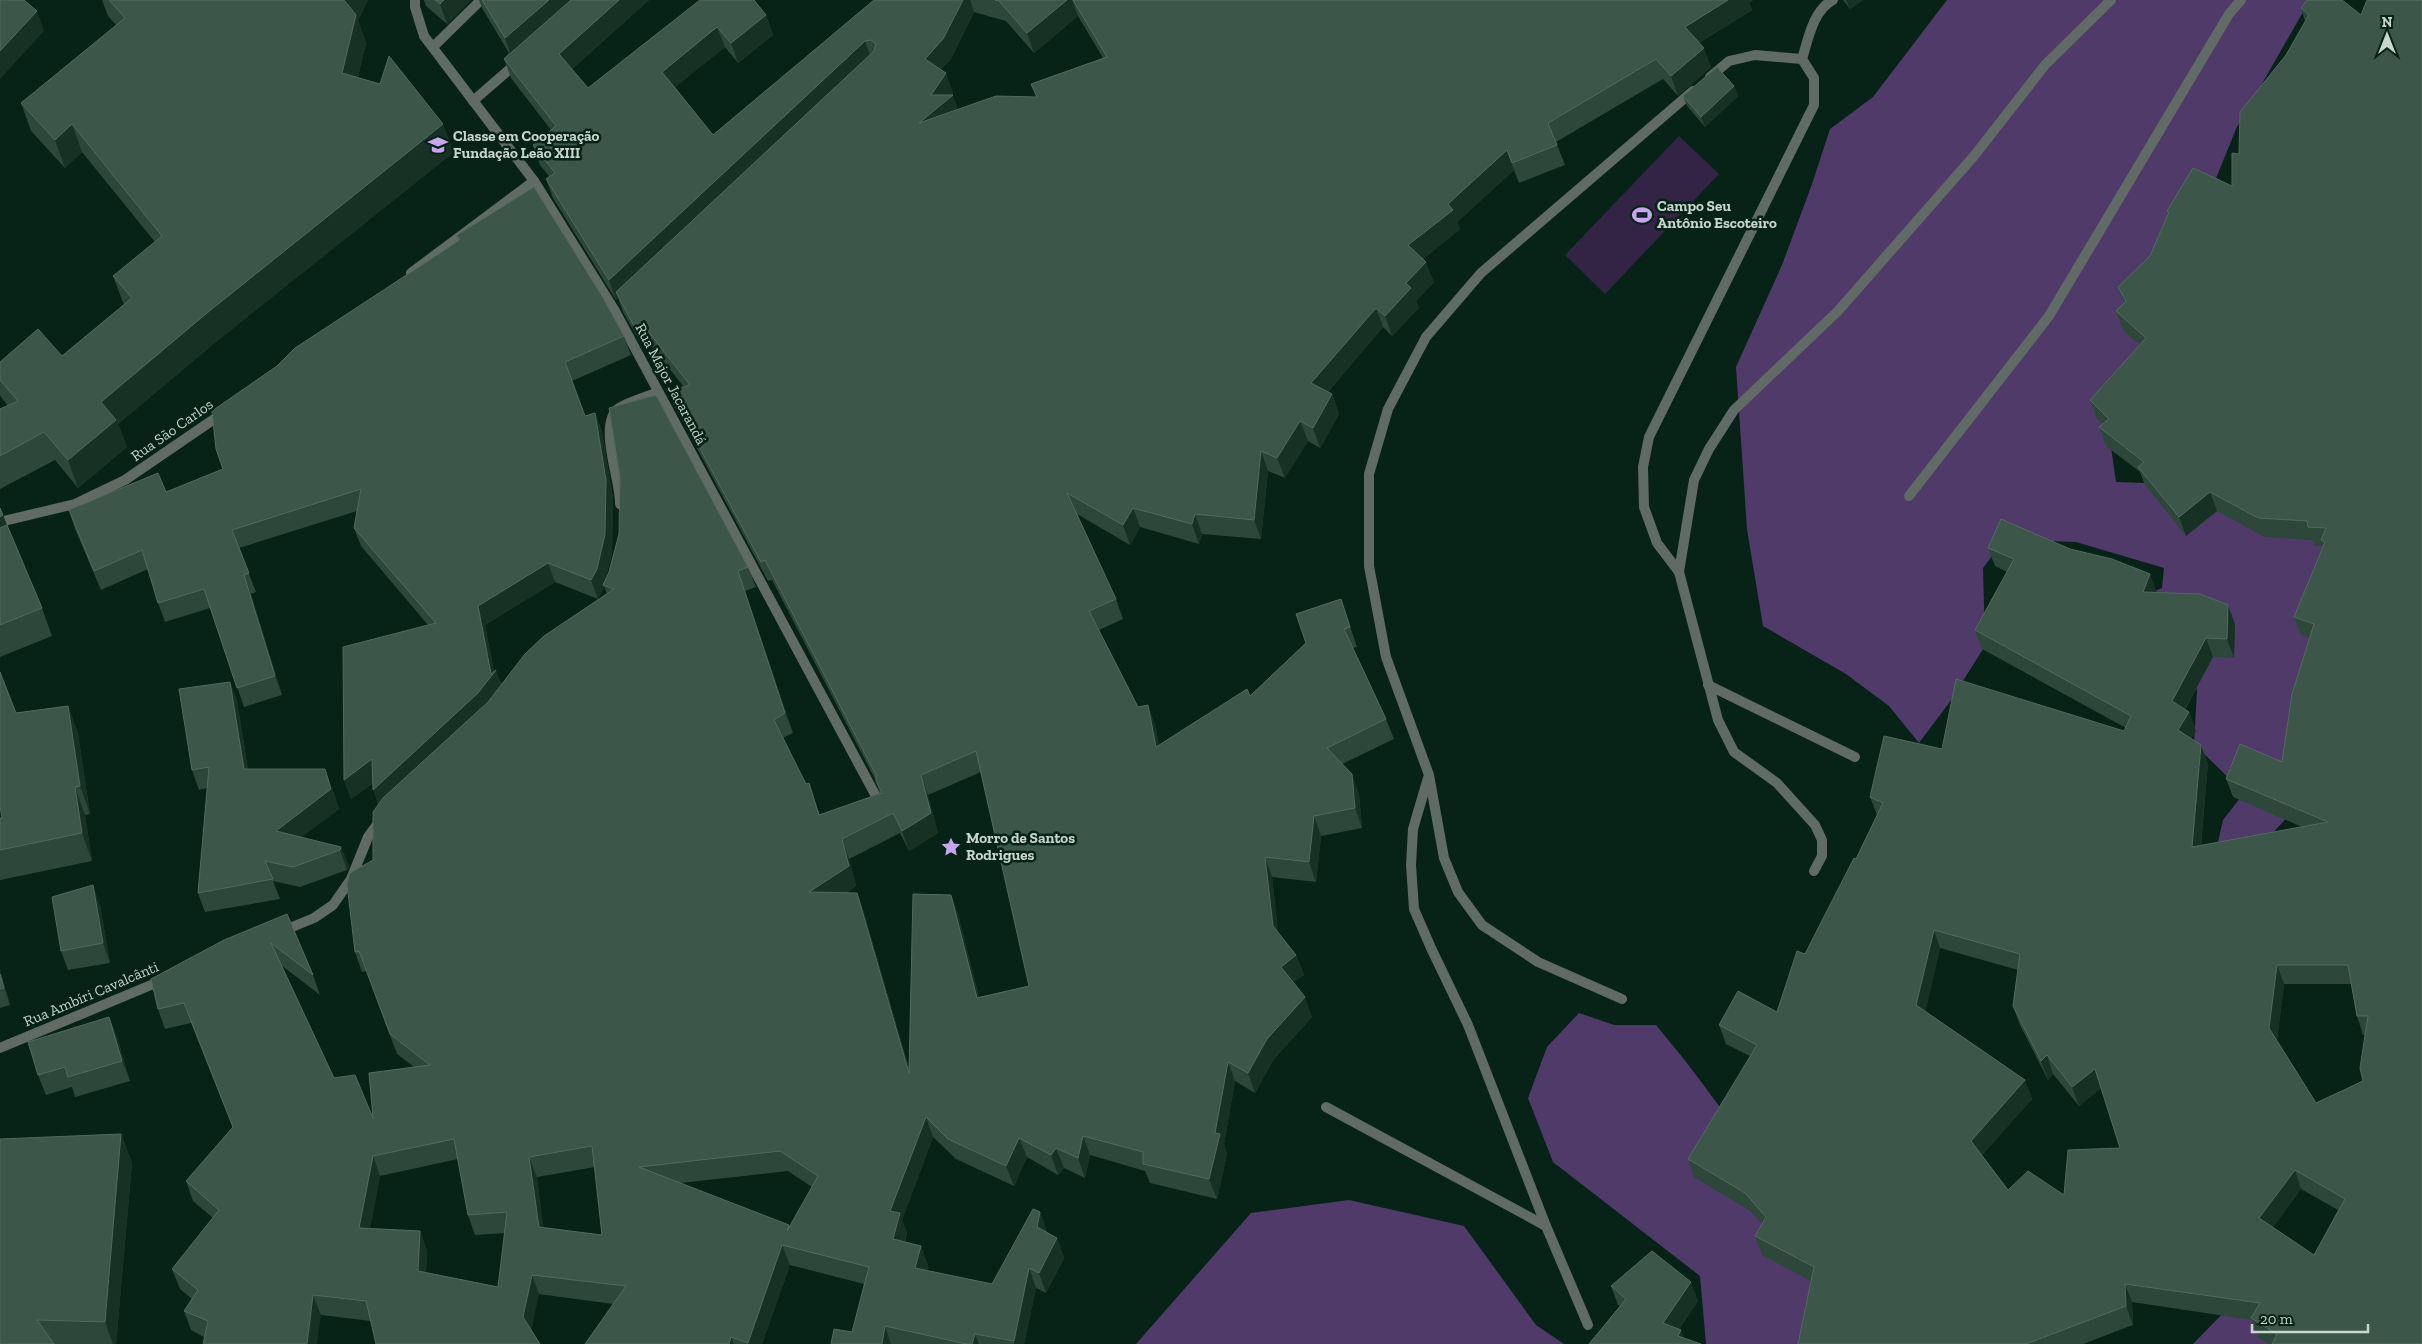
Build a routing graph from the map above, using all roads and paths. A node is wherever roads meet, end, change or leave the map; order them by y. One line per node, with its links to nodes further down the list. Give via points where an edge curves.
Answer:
1 (415, 0): 6 (street, Rua Major Jacarandá, via 424,36)
2 (481, 0): 6 (street)
3 (1833, 0): 8 (street, via 1815,20)
4 (2111, 0): 17 (street, via 2045,65 1974,156 1838,311 1734,410 1694,480)
5 (2241, 0): 14 (street, via 2229,14 2050,316)
6 (433, 47): 9 (street, Rua Major Jacarandá)
7 (524, 57): 9 (street)
8 (1802, 59): 17 (street, via 1814,78 1814,105 1649,436 1643,467 1644,507 1657,543); 20 (street, via 1755,55 1729,61 1481,273 1426,337 1388,409 1369,474 1369,566 1386,657)
9 (473, 101): 10 (street, Rua Major Jacarandá)
10 (534, 181): 11 (street); 12 (street, Rua Major Jacarandá, via 618,308)
11 (398, 282)
12 (658, 392): 15 (street, via 619,408 612,417 608,431 620,498); 21 (street, Rua Major Jacarandá)
13 (231, 407): 16 (street, Rua São Carlos, via 126,480 75,504)
14 (1909, 496)
15 (620, 516)
16 (0, 522)
17 (1679, 572): 18 (street)
18 (1708, 685): 19 (street); 23 (street, via 1718,720 1734,752 1777,783 1815,825 1822,840 1822,856)
19 (1855, 757)
20 (1429, 775): 26 (street, via 1444,858 1458,892 1482,925 1538,962); 29 (street, via 1413,829 1414,908 1468,1025)
21 (877, 798)
22 (384, 813): 24 (street, via 368,836 351,879 333,905 314,918)
23 (1814, 871)
24 (268, 937)
25 (175, 975): 27 (street, Rua Ambíri Cavalcânti)
26 (1622, 999)
27 (0, 1048)
28 (1326, 1107): 29 (street)
29 (1546, 1226): 30 (street)
30 (1588, 1325)

